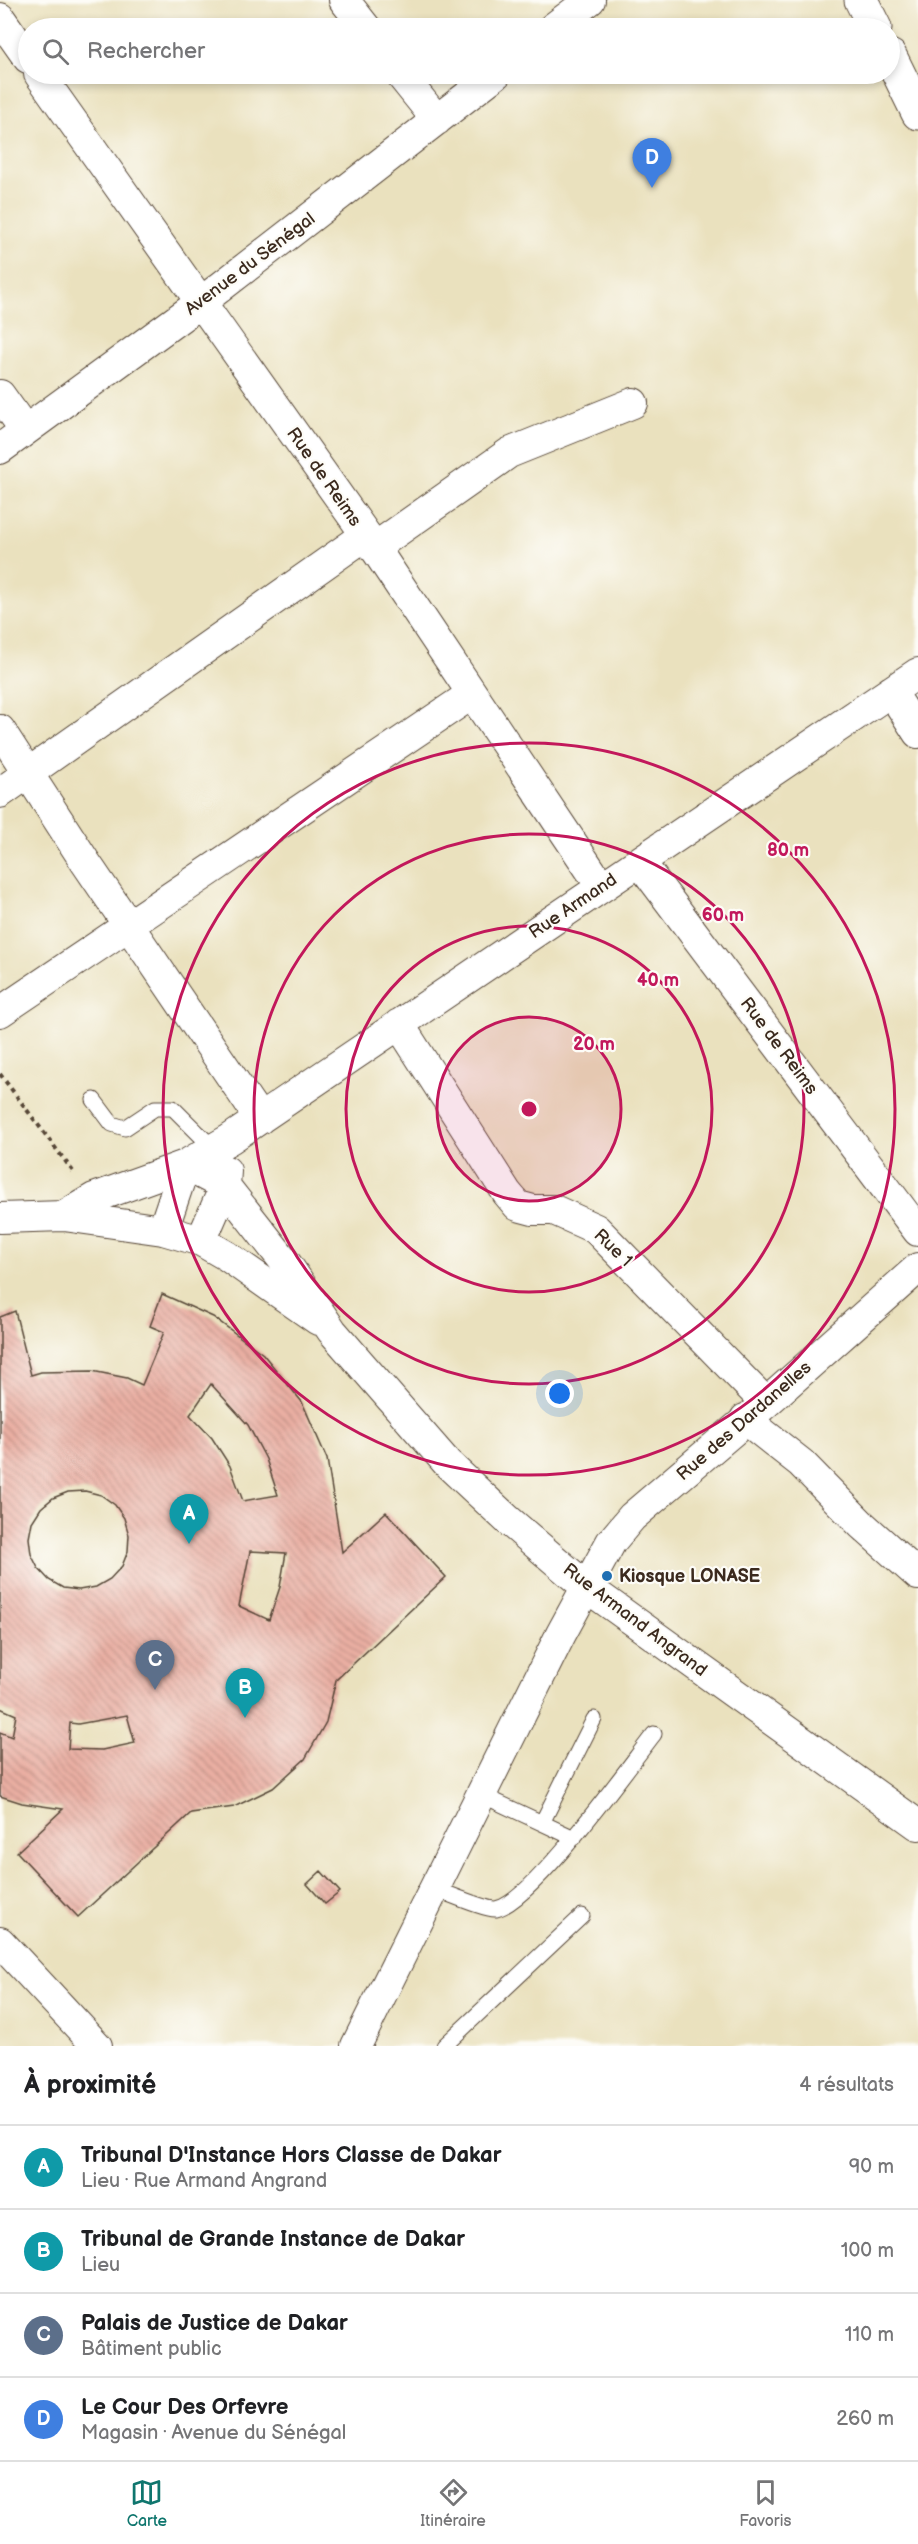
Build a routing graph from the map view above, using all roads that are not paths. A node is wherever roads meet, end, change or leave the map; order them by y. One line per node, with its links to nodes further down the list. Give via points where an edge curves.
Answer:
1 (344, 0): 4 (street)
2 (590, 0): 5 (street)
3 (861, 0): 6 (main road)
4 (358, 18)
5 (566, 18)
6 (871, 18)
7 (900, 76): 11 (main road)
8 (46, 84): 13 (street, Rue de Reims)
9 (408, 84): 12 (street)
10 (483, 84): 12 (street, Avenue du Sénégal)
11 (918, 113)
12 (437, 120): 13 (street, Avenue du Sénégal)
13 (200, 303): 16 (street, Avenue du Sénégal); 18 (street, Rue de Reims)
14 (0, 395): 16 (street)
15 (633, 403): 18 (street, via 509,453)
16 (26, 430): 17 (street, Avenue du Sénégal)
17 (0, 449)
18 (370, 542): 21 (street, Rue de Reims); 24 (street)
19 (918, 673): 20 (street, Rue Armand)
20 (891, 692): 23 (street); 26 (street, Rue Armand)
21 (472, 694): 27 (street, Rue de Reims); 28 (street)
22 (0, 730): 24 (street)
23 (918, 733)
24 (28, 773): 25 (street); 28 (street)
25 (0, 793)
26 (640, 862): 27 (street, Rue Armand); 39 (street, Rue de Reims)
27 (601, 886): 30 (street, Rue Armand)
28 (129, 925): 29 (street); 32 (street)
29 (0, 1012)
30 (399, 1024): 32 (street, Rue Armand); 43 (street, Rue 1, via 518,1206 554,1210 596,1229)
31 (94, 1100): 33 (lane, via 112,1124 125,1128 155,1108 173,1108)
32 (260, 1119): 33 (street, Rue Armand)
33 (221, 1143): 34 (street, Rue Armand); 35 (street)
34 (185, 1165): 35 (street, Rue Armand Angrand); 36 (street, via 93,1198); 38 (street)
35 (225, 1186): 40 (street); 42 (street, Rue Armand Angrand)
36 (64, 1216): 37 (street, Rue Armand Angrand); 38 (street, Rue Armand Angrand)
37 (0, 1218)
38 (163, 1230): 40 (street, Rue Armand Angrand)
39 (918, 1230)
40 (201, 1241): 42 (street, Rue Armand Angrand)
41 (918, 1268): 43 (street, Rue des Dardanelles)
42 (332, 1330): 45 (street, Rue Armand Angrand, via 448,1464)
43 (756, 1411): 44 (street, via 861,1524); 45 (street, Rue des Dardanelles, via 632,1517 611,1542)
44 (918, 1575)
45 (585, 1586): 48 (street, Rue des Dardanelles); 50 (street, Rue Armand Angrand)
46 (594, 1719): 49 (lane)
47 (654, 1734): 51 (lane)
48 (482, 1795): 49 (lane); 52 (street, Rue des Dardanelles)
49 (542, 1823): 51 (lane)
50 (918, 1825)
51 (574, 1838): 52 (lane, via 510,1904 493,1909)
52 (435, 1888): 56 (street, Rue des Dardanelles)
53 (582, 1916): 57 (lane)
54 (0, 1942): 55 (street)
55 (97, 2046)
56 (356, 2046)
57 (444, 2046)

